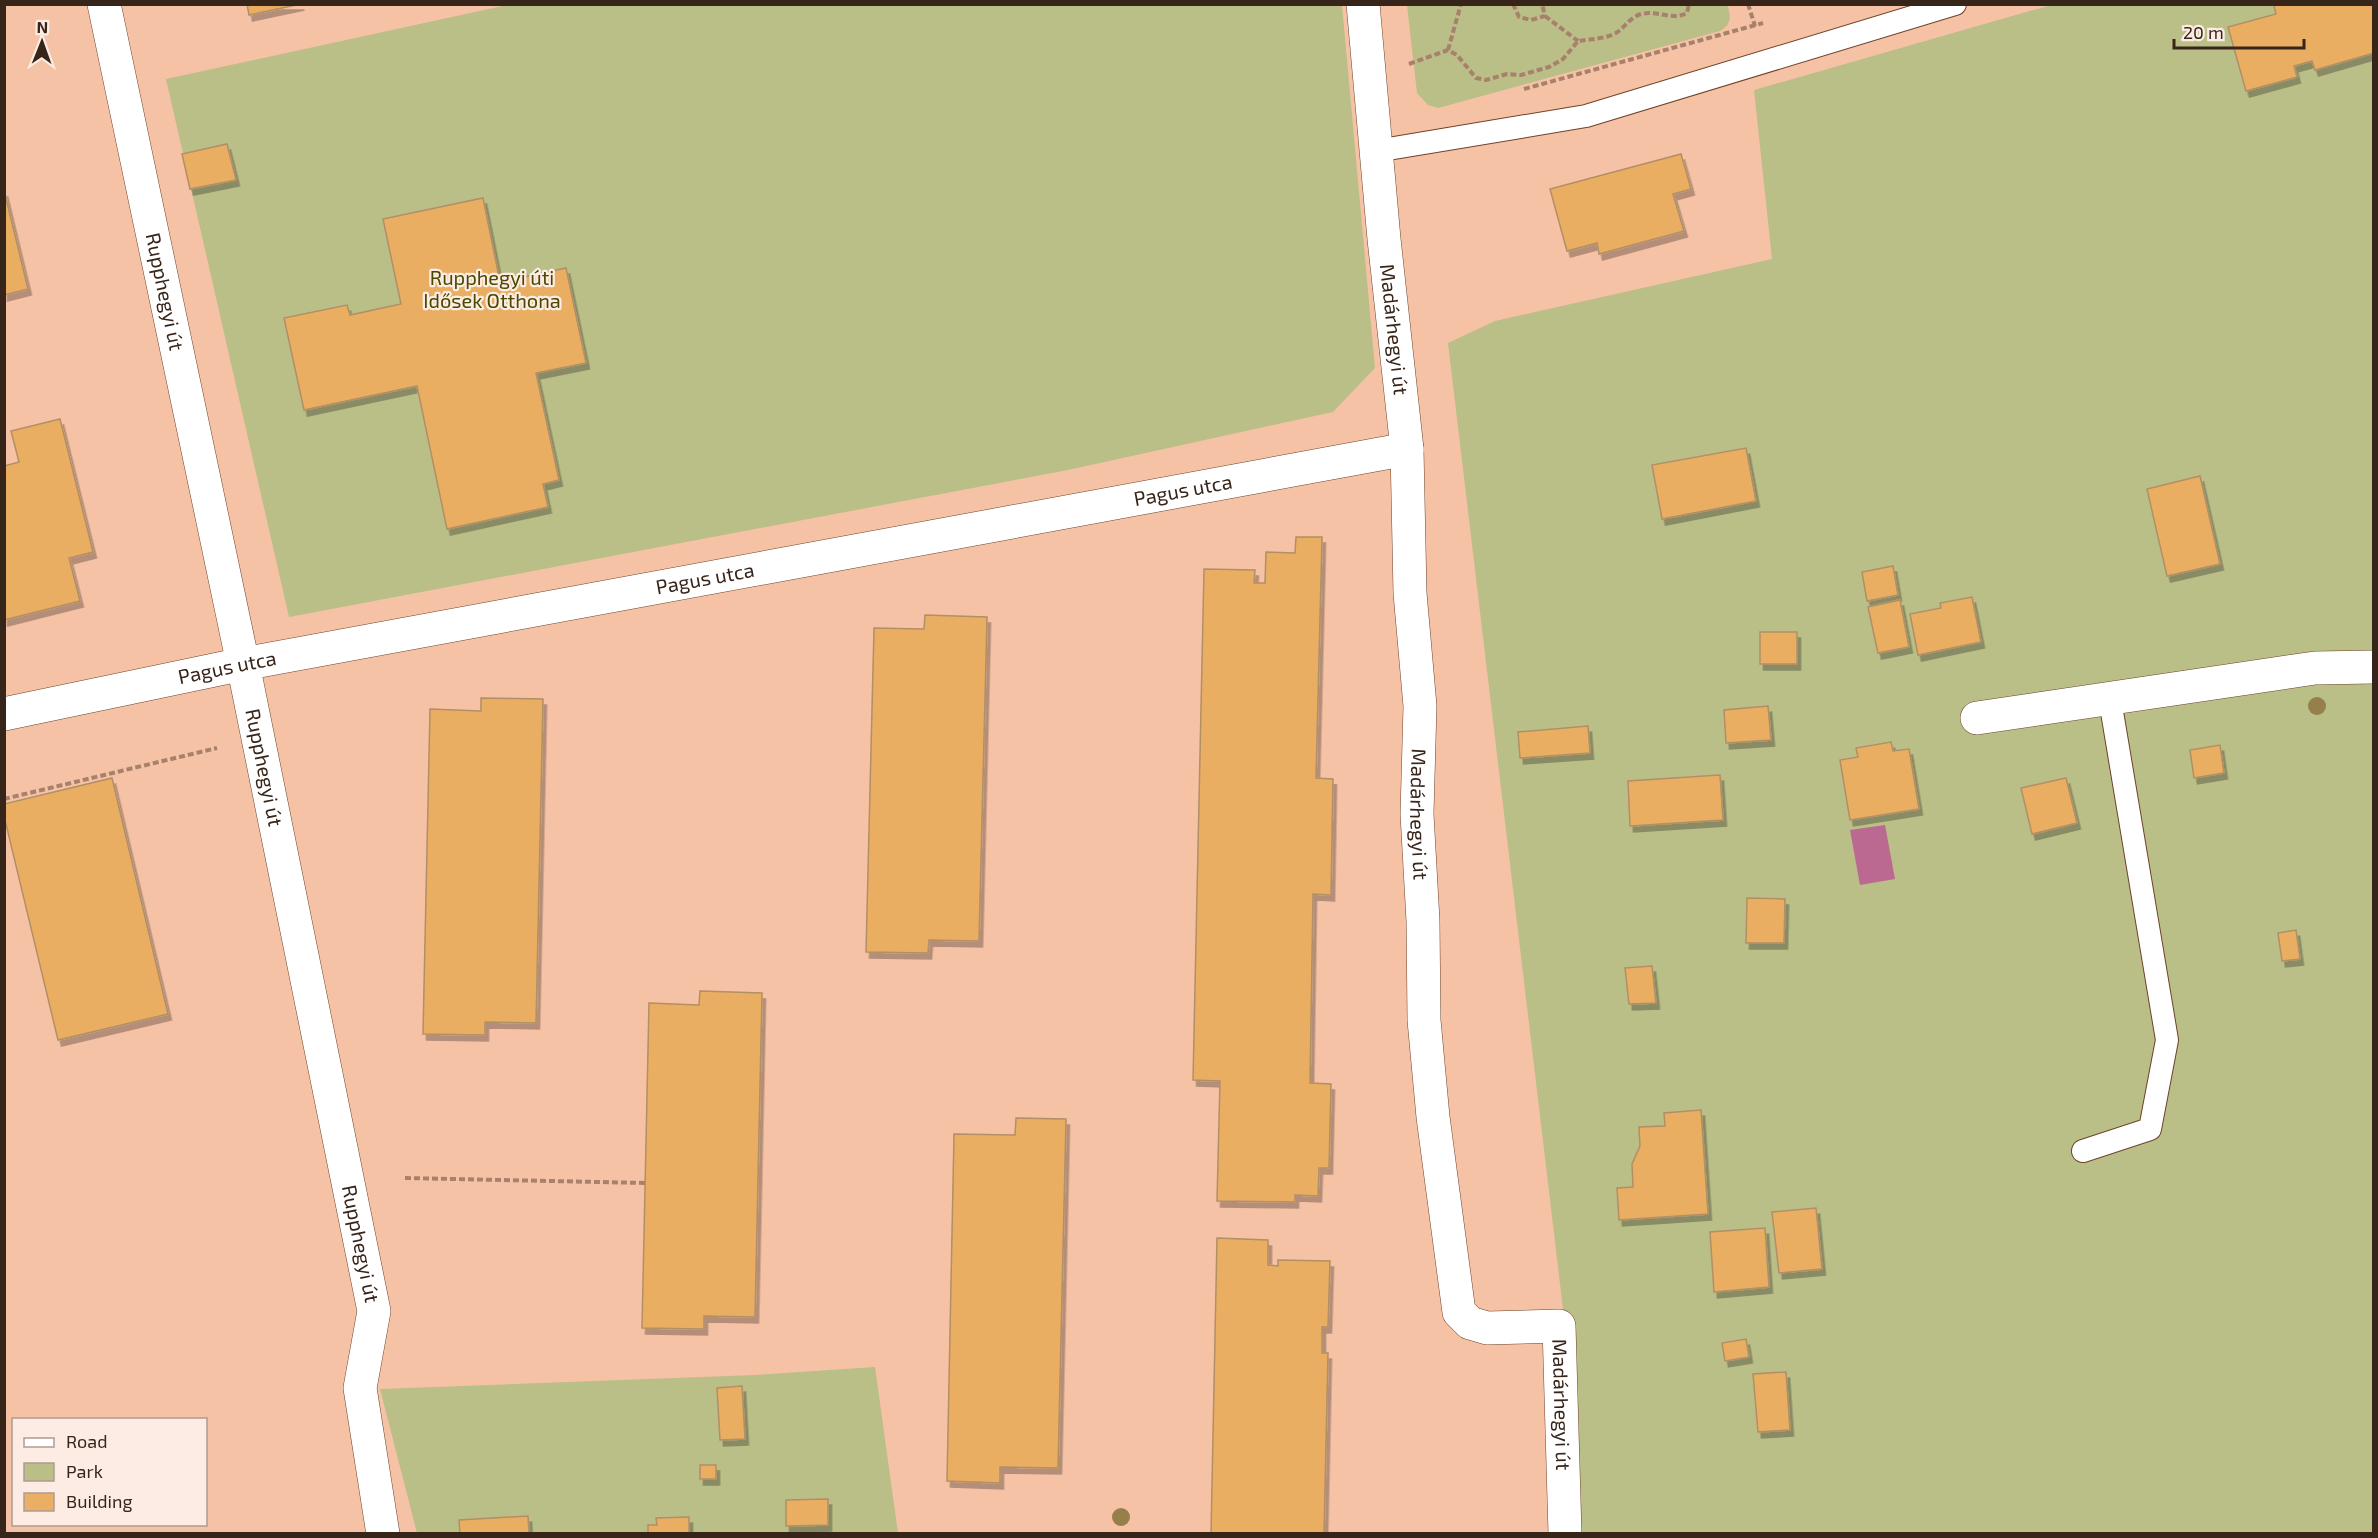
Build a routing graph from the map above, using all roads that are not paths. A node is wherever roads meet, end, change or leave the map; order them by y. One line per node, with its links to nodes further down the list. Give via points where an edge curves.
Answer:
1 (104, 4): 6 (street, Rupphegyi út)
2 (1363, 4): 4 (street, Madárhegyi út)
3 (1955, 4): 4 (lane, via 1586,116)
4 (1376, 151): 5 (street, Madárhegyi út)
5 (1407, 449): 6 (street, Pagus utca); 13 (street, Madárhegyi út, via 1410,593 1420,706 1417,814 1424,1020 1459,1312 1470,1323 1487,1328 1558,1326)
6 (243, 664): 9 (street, Pagus utca); 12 (street, Rupphegyi út, via 374,1311 360,1388)
7 (2373, 667): 8 (street, via 2314,668)
8 (2110, 700): 10 (street); 11 (lane, via 2167,1040 2150,1129)
9 (4, 714)
10 (1977, 718)
11 (2083, 1151)
12 (383, 1533)
13 (1565, 1533)

